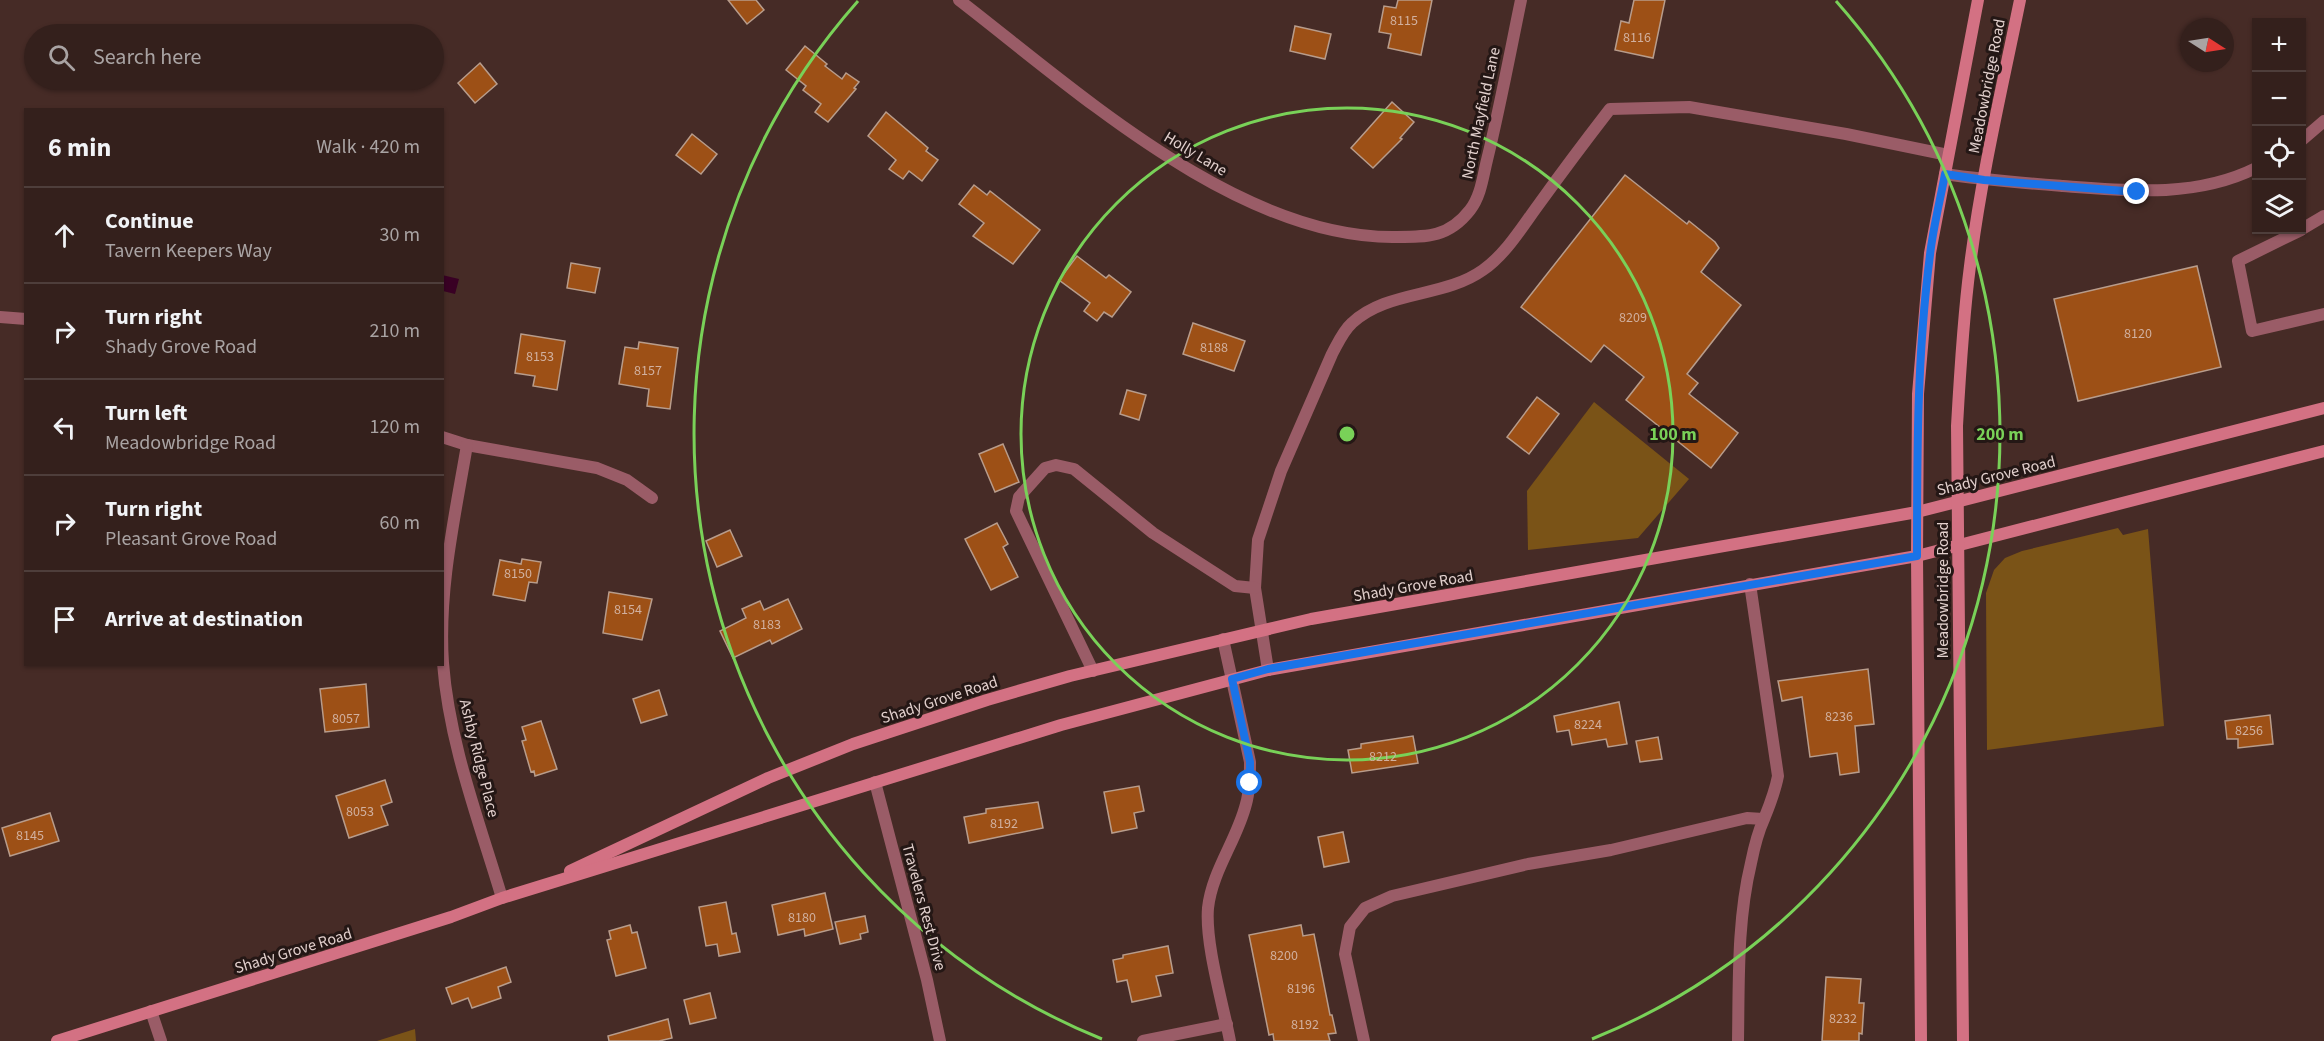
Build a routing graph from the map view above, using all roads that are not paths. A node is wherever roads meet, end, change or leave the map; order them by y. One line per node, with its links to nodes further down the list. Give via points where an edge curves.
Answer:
1 (960, 0): 12 (street, Holly Lane, via 1121,126 1250,202 1315,225 1382,238 1430,237)
2 (1521, 0): 12 (street, North Mayfield Lane, via 1479,193 1470,210)
3 (1978, 0): 7 (main road, Meadowbridge Road)
4 (2020, 0): 10 (main road, Meadowbridge Road)
5 (2324, 120): 6 (street)
6 (2306, 136)
7 (1948, 155): 9 (main road, Meadowbridge Road); 28 (street, via 1689,107 1610,108 1508,245 1483,270 1454,285 1378,307 1350,325 1332,354 1277,482 1258,540)
8 (2252, 169): 10 (street, via 2177,190 2137,192)
9 (1945, 174): 10 (street); 24 (main road, Meadowbridge Road, via 1923,313)
10 (1984, 180): 23 (main road, Meadowbridge Road, via 1961,354)
11 (2324, 216): 13 (street)
12 (1454, 226)
13 (2306, 226)
14 (2291, 234): 15 (street, via 2238,261 2252,332)
15 (2324, 314)
16 (0, 317): 17 (street)
17 (24, 319)
18 (2324, 408): 23 (main road, Shady Grove Road)
19 (444, 438): 20 (street)
20 (467, 445): 22 (street, via 597,468 627,480); 29 (street, Ashby Ridge Place)
21 (2324, 451): 25 (main road, Shady Grove Road)
22 (652, 498)
23 (1958, 502): 24 (main road, Shady Grove Road); 25 (main road, Meadowbridge Road)
24 (1917, 512): 26 (main road, Meadowbridge Road); 30 (main road, Shady Grove Road)
25 (1958, 547): 26 (main road, Shady Grove Road); 50 (main road, Meadowbridge Road)
26 (1917, 556): 27 (main road, Shady Grove Road); 49 (main road, Meadowbridge Road)
27 (1750, 584): 33 (main road, Shady Grove Road); 37 (street, via 1778,776 1775,796)
28 (1255, 588): 30 (street); 34 (street, via 1235,586 1153,533 1074,469 1056,465 1045,468 1019,497 1016,511)
29 (444, 593)
30 (1262, 630): 31 (main road, Shady Grove Road); 33 (street)
31 (1223, 639): 34 (main road, Shady Grove Road); 35 (street)
32 (444, 666): 39 (street, Ashby Ridge Place, via 450,717)
33 (1268, 669): 35 (main road, Shady Grove Road)
34 (1093, 671): 38 (main road, Shady Grove Road, via 987,700 853,744 768,778)
35 (1232, 679): 36 (main road, Shady Grove Road, via 1061,725); 41 (street, via 1250,762 1250,783 1246,805 1217,875 1208,909 1210,941)
36 (875, 782): 38 (main road, Shady Grove Road); 44 (street, Travelers Rest Drive)
37 (1763, 819): 47 (street, via 1747,818 1611,850 1528,864 1392,896 1365,909 1350,927 1345,954); 48 (street, via 1742,914)
38 (537, 888): 39 (main road, Shady Grove Road)
39 (502, 898): 40 (main road, Shady Grove Road)
40 (151, 1011): 42 (main road, Shady Grove Road); 43 (street)
41 (1227, 1024): 45 (street); 46 (street)
42 (57, 1041)
43 (161, 1041)
44 (940, 1041)
45 (1143, 1041)
46 (1230, 1041)
47 (1364, 1041)
48 (1738, 1041)
49 (1921, 1041)
50 (1963, 1041)

